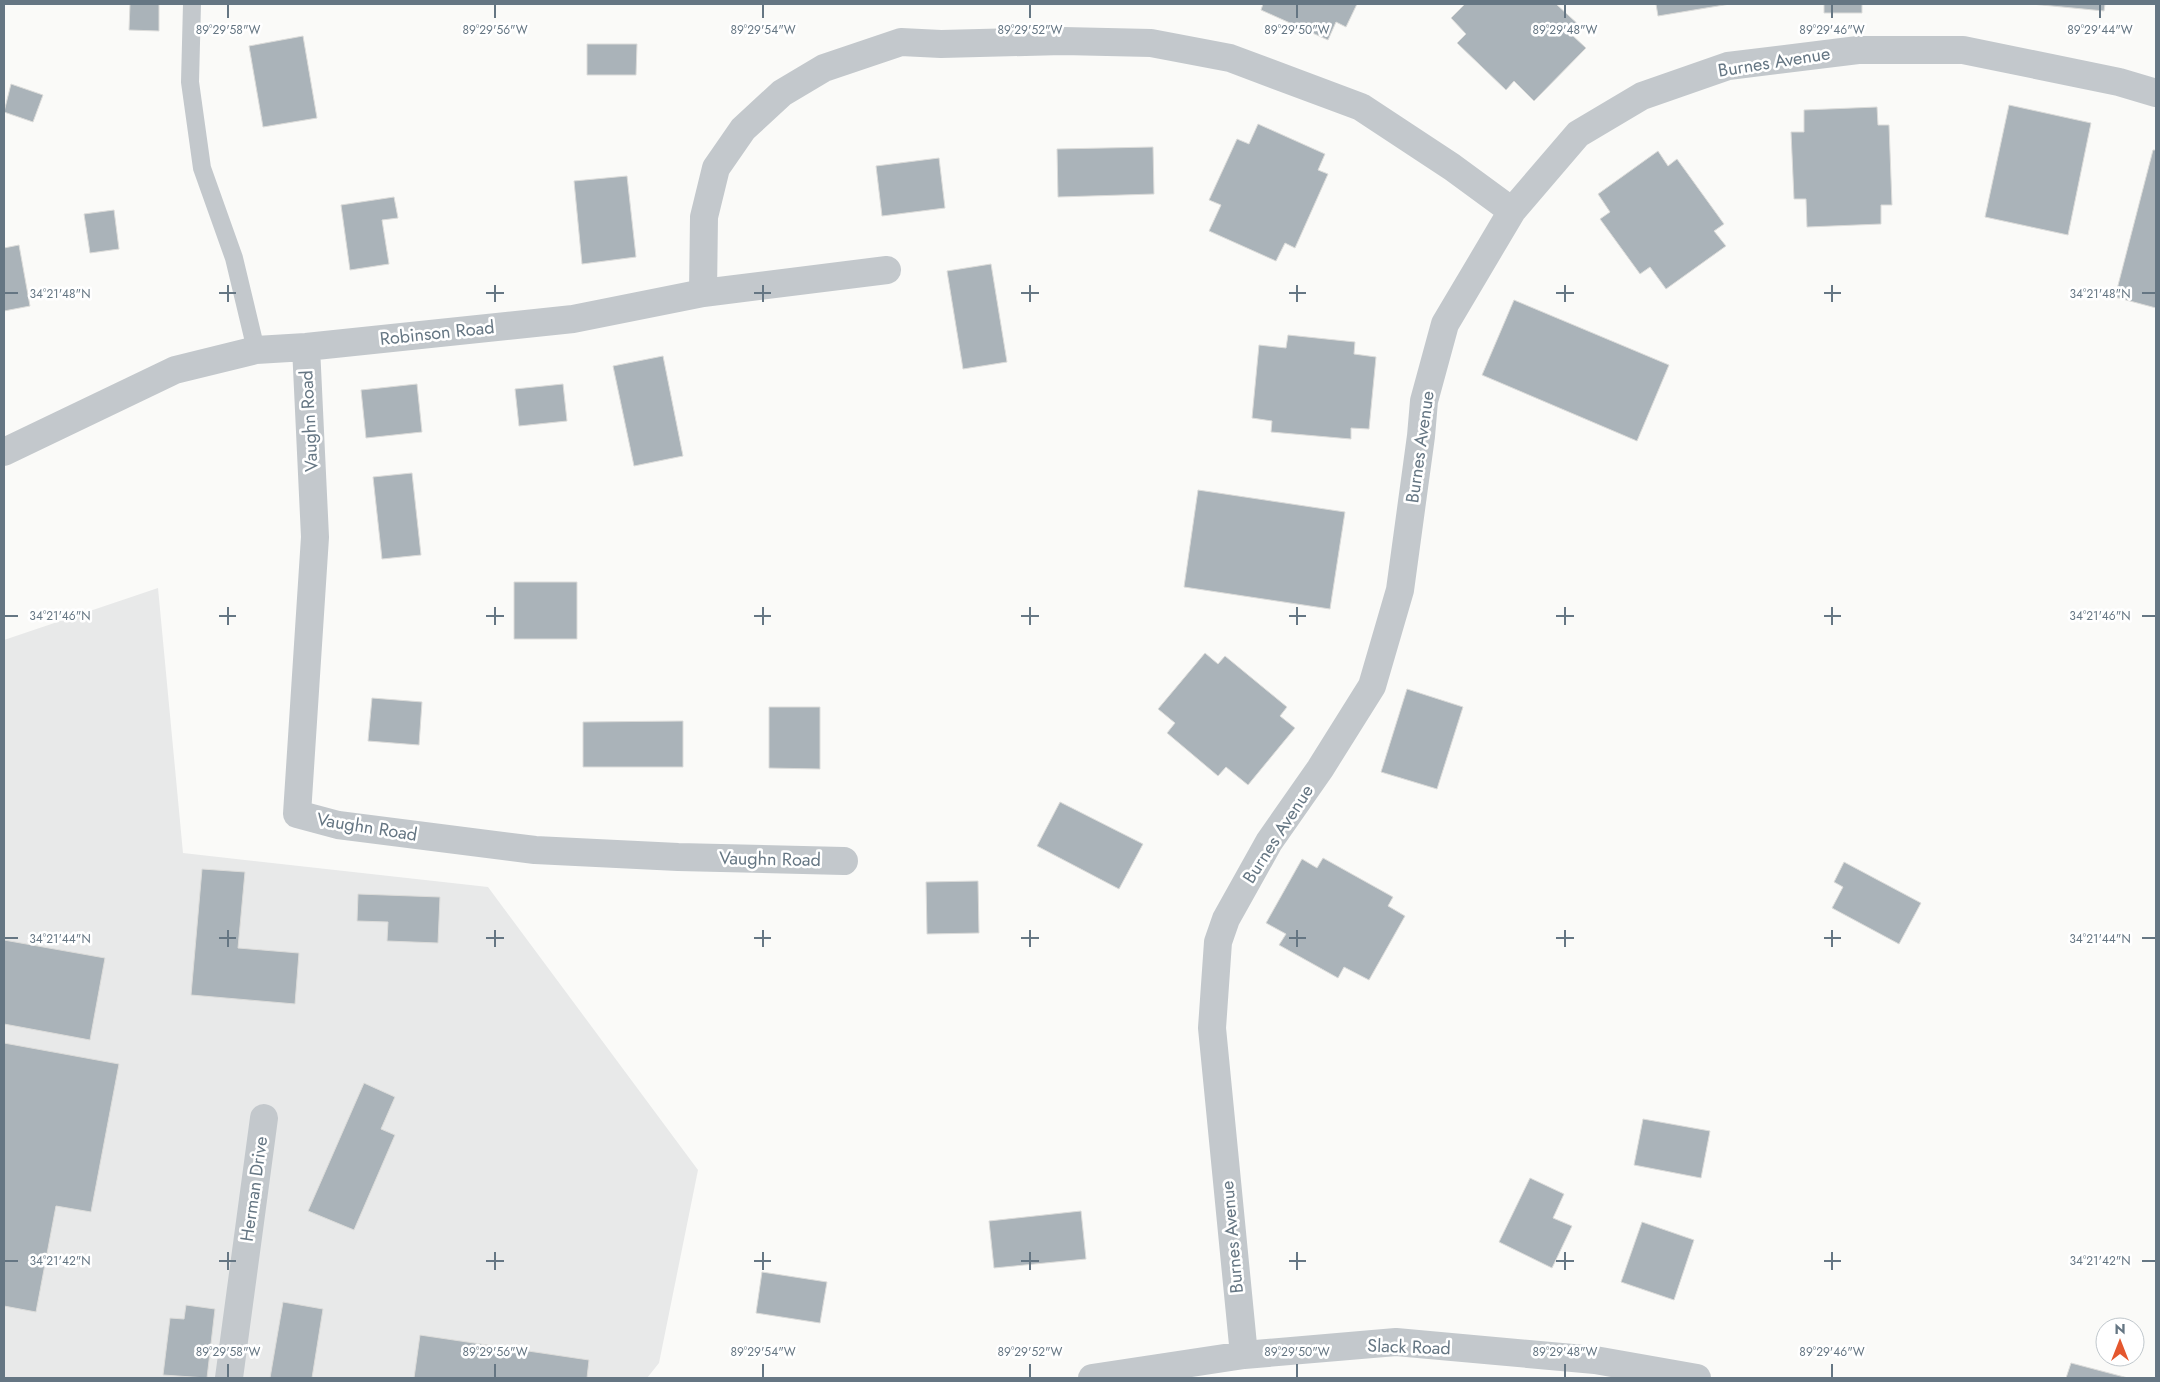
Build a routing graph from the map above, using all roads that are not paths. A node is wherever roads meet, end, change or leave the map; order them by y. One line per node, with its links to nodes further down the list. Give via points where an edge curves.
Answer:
1 (192, 4): 7 (lane, via 190,82 202,168 234,258)
2 (2156, 93): 3 (street, Burnes Avenue, via 2119,82 1963,50 1858,50 1728,66 1642,96 1578,134)
3 (1512, 211): 5 (street, via 1361,107 1230,58 1151,43 901,42 824,68 782,93 743,129 716,168 704,217); 11 (street, Burnes Avenue, via 1445,324 1424,401 1400,590 1372,686 1320,770 1269,842 1226,919 1218,942 1212,1028)
4 (887, 270): 5 (street, Robinson Road)
5 (703, 294): 6 (street, Robinson Road, via 573,319)
6 (306, 348): 7 (street, Robinson Road); 9 (street, Vaughn Road, via 314,537 297,814 338,825 535,850)
7 (256, 350): 8 (street, Robinson Road, via 175,370)
8 (4, 452)
9 (844, 861)
10 (264, 1118): 12 (street, Herman Drive)
11 (1244, 1355): 13 (street, Slack Road); 14 (street, Slack Road, via 1396,1342 1595,1360)
12 (229, 1378)
13 (1092, 1378)
14 (1697, 1378)

